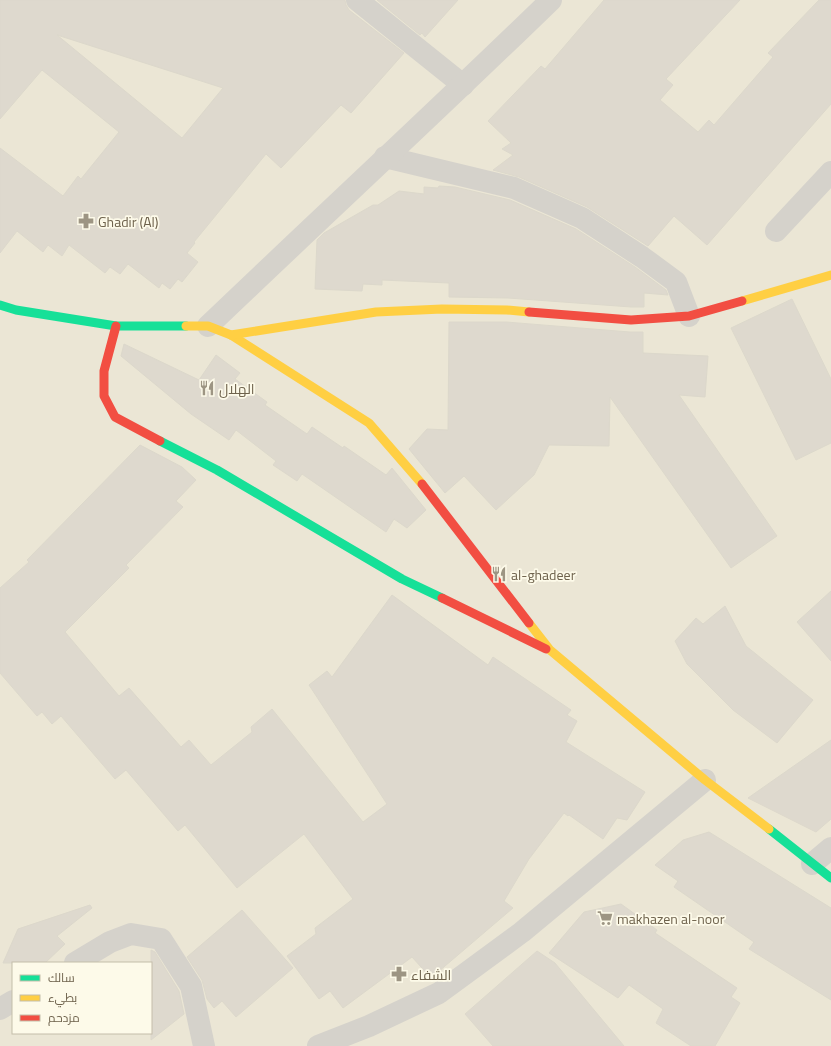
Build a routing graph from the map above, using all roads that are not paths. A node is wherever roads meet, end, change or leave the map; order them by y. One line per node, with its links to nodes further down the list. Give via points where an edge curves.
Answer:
1 (357, 0): 3 (street)
2 (551, 0): 3 (street)
3 (463, 85): 4 (street)
4 (385, 158): 9 (street, via 514,188 582,218 676,282); 11 (street)
5 (831, 172): 6 (street)
6 (776, 231)
7 (831, 275): 9 (street)
8 (0, 306): 10 (street)
9 (688, 316): 12 (street, via 631,320 507,310 442,309 376,312)
10 (116, 326): 11 (street); 13 (street, via 104,371 104,396 115,417 217,470 402,579)
11 (208, 326): 12 (street)
12 (231, 335): 13 (street, via 369,423 411,470)
13 (550, 650): 14 (street)
14 (705, 780): 16 (street); 22 (street, via 522,932 439,994)
15 (831, 848): 16 (street)
16 (812, 864): 17 (street)
17 (831, 878)
18 (77, 962): 21 (street, via 110,942 131,934 161,938 191,986)
19 (12, 1002): 20 (street)
20 (0, 1010)
21 (204, 1046)
22 (318, 1046)

